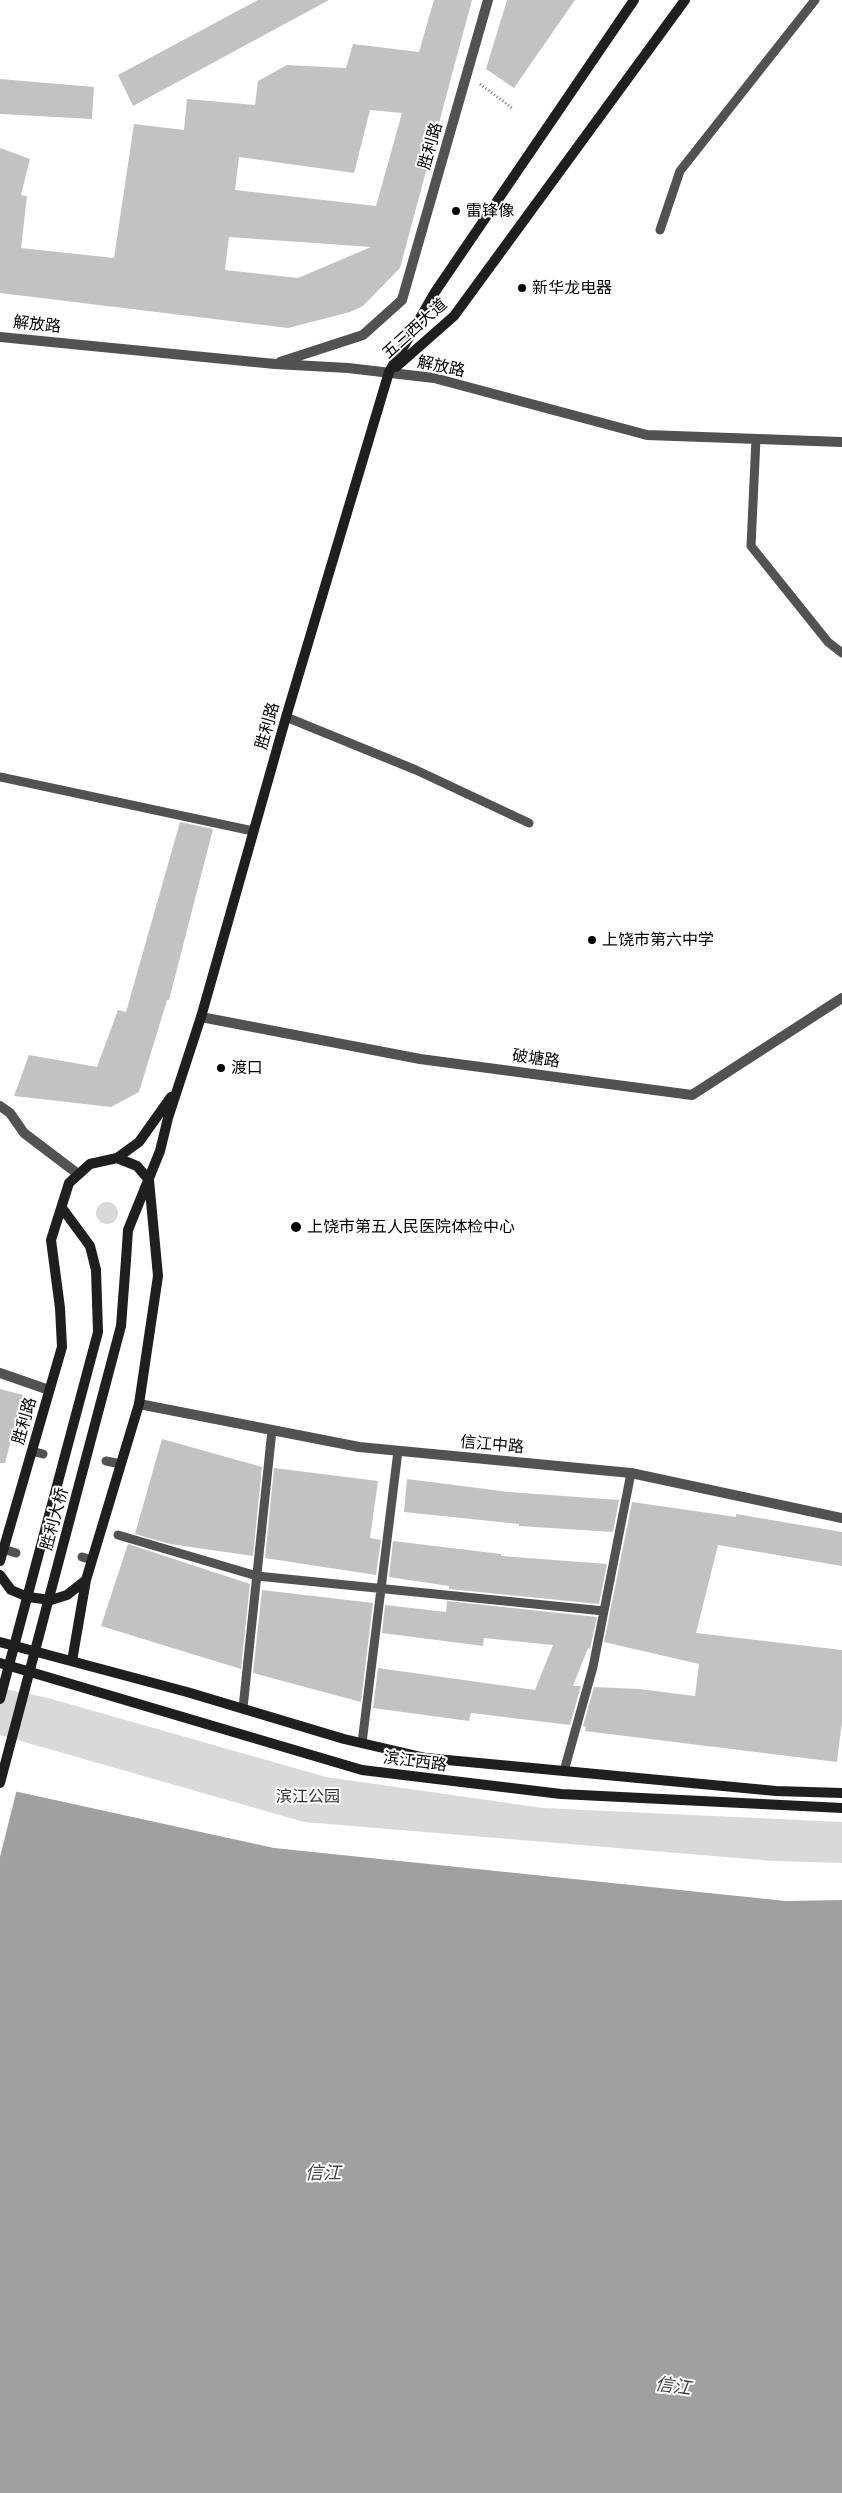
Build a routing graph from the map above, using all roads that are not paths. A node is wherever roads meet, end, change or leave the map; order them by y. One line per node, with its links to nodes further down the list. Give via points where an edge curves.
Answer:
1 (488, 0): 7 (street, 胜利路, via 402,300 363,335)
2 (634, 0): 8 (main road, 五三西大道, via 435,292)
3 (685, 0): 8 (main road, 五三西大道, via 454,316)
4 (815, 0): 5 (lane, via 680,171)
5 (660, 230)
6 (0, 337): 7 (street, 解放路)
7 (275, 364): 8 (street, 解放路)
8 (389, 372): 9 (street, 解放路, via 434,378 647,435); 12 (main road, 胜利路)
9 (756, 440): 10 (street, 解放路); 11 (lane, via 752,546 828,642)
10 (842, 442)
11 (842, 653)
12 (286, 717): 14 (lane, via 416,770); 15 (main road, 胜利路)
13 (0, 777): 15 (lane)
14 (529, 823)
15 (254, 831): 17 (main road, 胜利路)
16 (842, 998): 17 (street, 破塘路, via 692,1095 420,1059)
17 (201, 1017): 18 (main road, 胜利路)
18 (177, 1088): 20 (main road, via 139,1142); 22 (main road, 胜利大桥)
19 (0, 1106): 21 (street, via 10,1113 24,1133)
20 (117, 1158): 21 (main road, via 90,1164); 22 (main road, via 137,1166)
21 (78, 1174): 23 (main road, 胜利路, via 69,1183)
22 (150, 1180): 26 (main road, via 158,1276); 51 (main road, 胜利大桥, bridge, via 128,1230 121,1326)
23 (62, 1208): 25 (main road, 胜利路, via 51,1240 62,1347); 47 (main road, 胜利大桥, bridge, via 90,1246 96,1270 98,1332)
24 (0, 1373): 25 (street)
25 (49, 1390): 28 (main road, 胜利路)
26 (139, 1404): 27 (street, 信江中路); 32 (main road)
27 (272, 1430): 29 (street, 信江中路, via 358,1447); 40 (lane)
28 (32, 1451): 30 (lane); 36 (main road, 胜利路)
29 (398, 1451): 33 (street, 信江中路); 42 (lane)
30 (43, 1454)
31 (106, 1461): 32 (lane)
32 (121, 1464): 41 (main road, via 87,1558)
33 (631, 1472): 34 (street, 信江中路); 43 (lane)
34 (842, 1518)
35 (118, 1535): 40 (lane)
36 (4, 1549): 37 (lane); 38 (main road, 胜利路)
37 (16, 1553)
38 (0, 1561)
39 (0, 1575): 41 (main road, via 12,1590 28,1597 51,1600 67,1595)
40 (257, 1576): 42 (lane); 48 (lane)
41 (86, 1580): 45 (main road)
42 (381, 1588): 43 (lane); 49 (lane)
43 (604, 1611): 50 (lane, via 593,1667)
44 (0, 1642): 45 (main road, 滨江西路)
45 (72, 1661): 48 (main road, 滨江西路)
46 (0, 1663): 53 (main road, 滨江西路, via 362,1770 561,1794)
47 (0, 1699)
48 (243, 1708): 49 (main road, 滨江西路)
49 (362, 1743): 50 (main road, 滨江西路, via 426,1758)
50 (564, 1771): 52 (main road, 滨江西路, via 776,1791)
51 (0, 1783)
52 (842, 1793)
53 (842, 1808)

